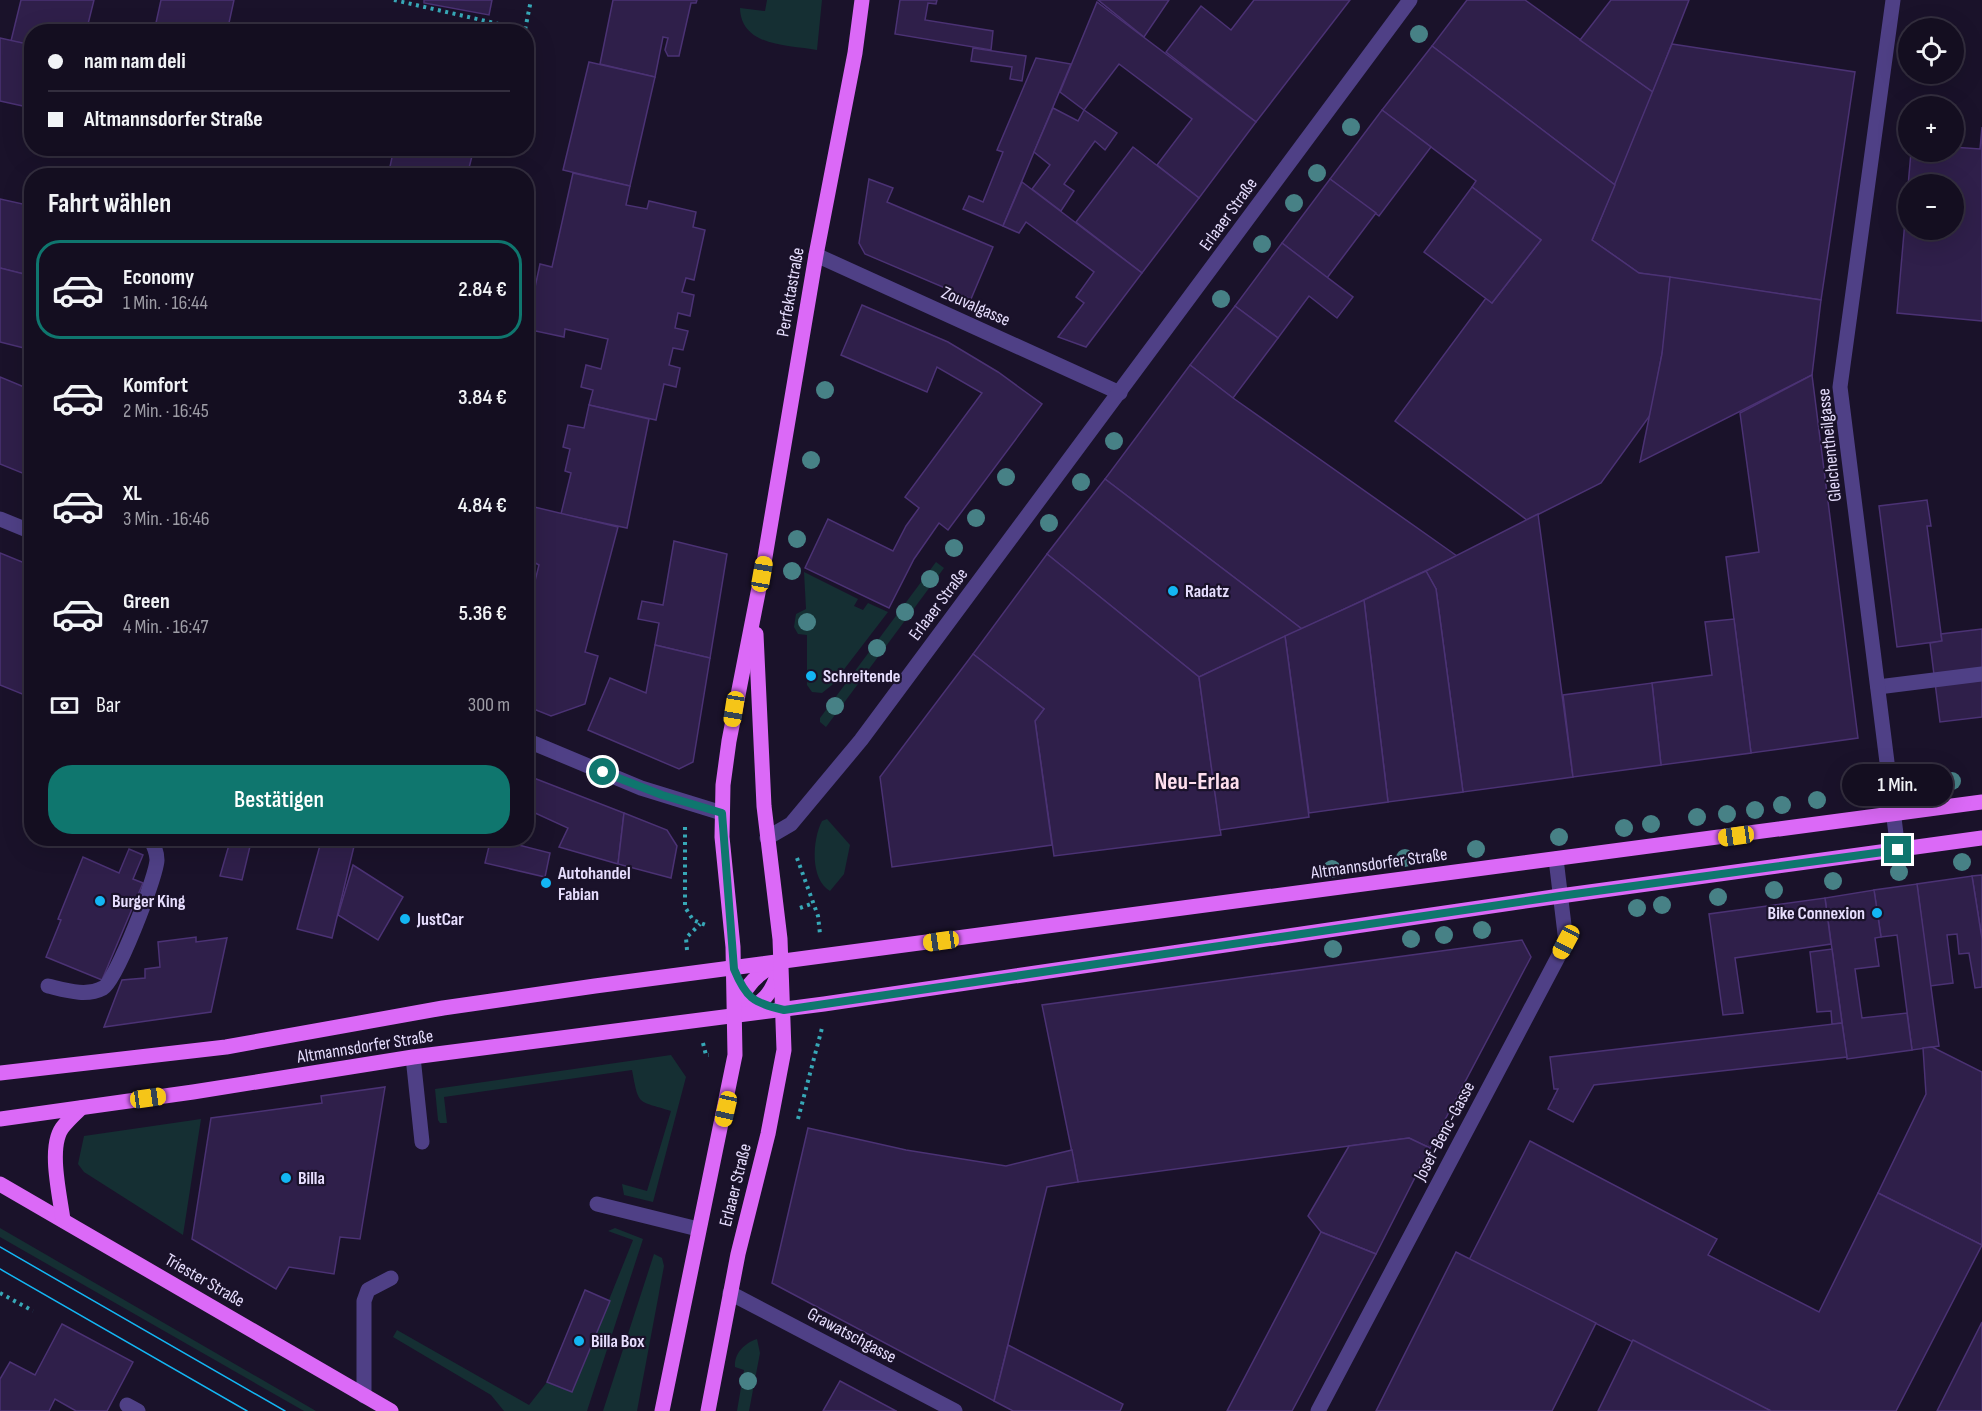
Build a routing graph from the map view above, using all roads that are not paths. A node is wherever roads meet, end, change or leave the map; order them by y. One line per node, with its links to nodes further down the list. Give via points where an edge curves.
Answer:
1 (862, 0): 4 (main road, Perfektastraße)
2 (1410, 0): 5 (street, Erlaaer Straße)
3 (1893, 0): 10 (street, Gleichentheilgasse, via 1840,387)
4 (816, 255): 5 (street, Zouvalgasse); 8 (main road, Perfektastraße)
5 (1120, 393): 15 (street, Erlaaer Straße, via 861,740 791,824)
6 (0, 519): 7 (street)
7 (24, 529)
8 (759, 590): 13 (main road, Perfektastraße, via 734,709); 15 (main road, Perfektastraße, via 756,657)
9 (1982, 674): 10 (street)
10 (1878, 687): 14 (street, Gleichentheilgasse)
11 (534, 743): 13 (street, via 640,788)
12 (1982, 802): 14 (main road, Altmannsdorfer Straße)
13 (722, 813): 22 (main road, Erlaaer Straße)
14 (1894, 814): 18 (street, Gleichentheilgasse); 19 (main road, Altmannsdorfer Straße)
15 (767, 838): 21 (main road, Erlaaer Straße)
16 (1982, 838): 18 (main road, Altmannsdorfer Straße)
17 (154, 846): 24 (street, via 155,873 114,977 100,990 89,992)
18 (1898, 850): 20 (main road, Altmannsdorfer Straße)
19 (1556, 859): 20 (street, Josef-Benc-Gasse); 21 (main road, Altmannsdorfer Straße)
20 (1560, 896): 28 (main road, Altmannsdorfer Straße); 46 (street, Josef-Benc-Gasse, via 1566,942)
21 (781, 962): 22 (main road, Altmannsdorfer Straße); 23 (main road, Altmannsdorfer Straße); 25 (main road, Altmannsdorfer Straße); 28 (main road, Erlaaer Straße)
22 (734, 969): 23 (main road, Altmannsdorfer Straße); 26 (main road); 29 (main road, Erlaaer Straße); 31 (main road, Altmannsdorfer Straße, via 501,999 226,1047)
23 (760, 973): 25 (main road); 26 (main road, Altmannsdorfer Straße)
24 (48, 986)
25 (774, 988): 27 (main road, Altmannsdorfer Straße); 28 (main road)
26 (743, 992): 27 (main road, Altmannsdorfer Straße); 29 (main road, Altmannsdorfer Straße)
27 (759, 1004): 28 (main road, Altmannsdorfer Straße); 29 (main road, Altmannsdorfer Straße)
28 (784, 1010): 29 (main road, Altmannsdorfer Straße); 40 (main road, Erlaaer Straße, via 784,1050)
29 (736, 1015): 30 (main road, Altmannsdorfer Straße); 38 (main road, Erlaaer Straße, via 730,1090)
30 (413, 1057): 32 (main road, Altmannsdorfer Straße); 34 (street)
31 (0, 1073)
32 (81, 1108): 33 (main road, Altmannsdorfer Straße); 37 (main road, via 61,1129 57,1140 56,1169)
33 (0, 1119)
34 (422, 1142)
35 (0, 1184): 37 (main road, Triester Straße)
36 (597, 1204): 38 (street)
37 (63, 1220): 41 (main road, Triester Straße)
38 (698, 1229): 43 (main road, Erlaaer Straße)
39 (392, 1278): 41 (street, via 368,1290 364,1300)
40 (730, 1293): 44 (main road, Erlaaer Straße); 45 (street, Grawatschgasse)
41 (364, 1396): 42 (main road, Triester Straße)
42 (391, 1411)
43 (662, 1411)
44 (708, 1411)
45 (956, 1411)
46 (1318, 1411)

